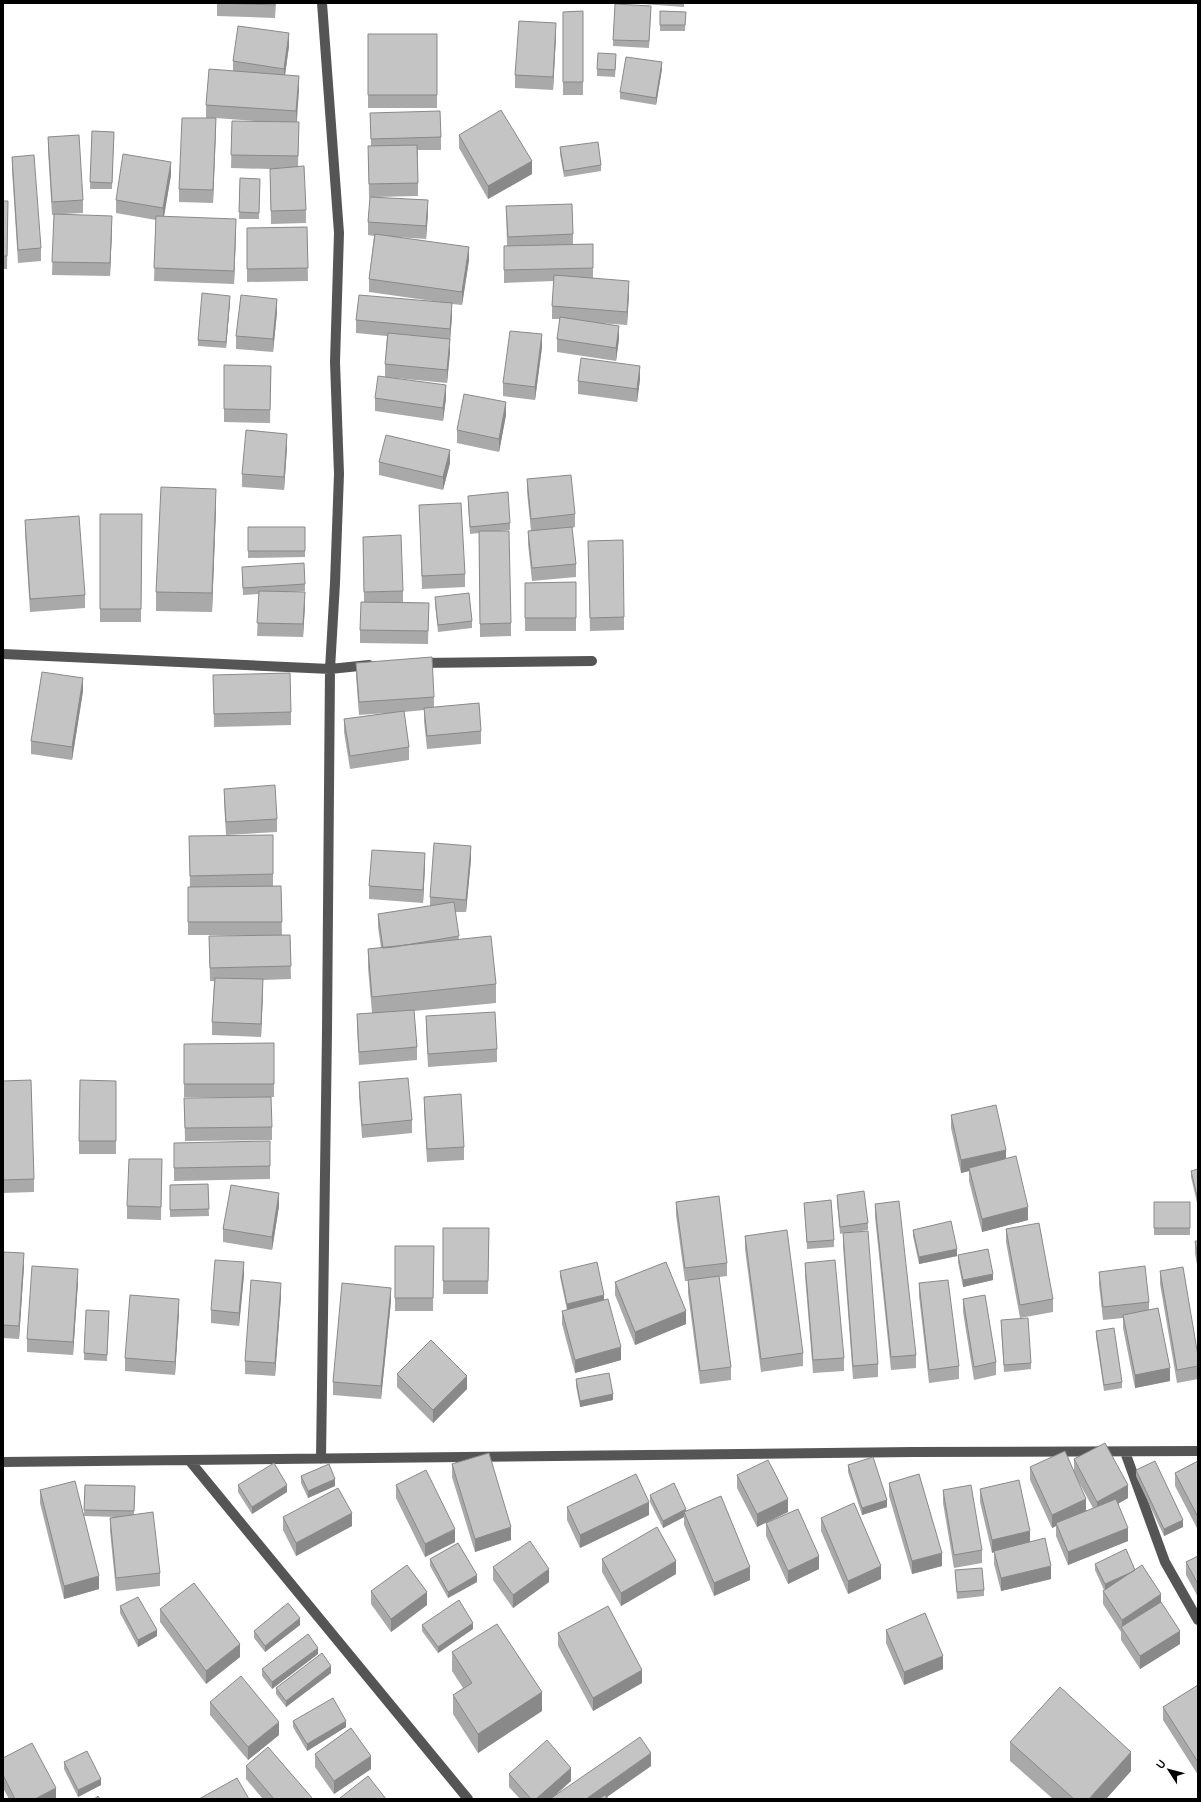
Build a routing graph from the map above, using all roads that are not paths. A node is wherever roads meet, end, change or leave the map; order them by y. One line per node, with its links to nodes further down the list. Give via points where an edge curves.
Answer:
1 (322, 3): 6 (street, via 339,233 335,362 338,474 336,583)
2 (3, 654): 6 (street)
3 (592, 661): 4 (street)
4 (407, 663)
5 (376, 665): 6 (street)
6 (330, 669): 9 (street)
7 (1198, 1451): 8 (street)
8 (1125, 1452): 9 (street); 12 (street, via 1165,1562)
9 (321, 1459): 10 (street)
10 (189, 1460): 11 (street); 13 (street)
11 (3, 1462)
12 (1198, 1620)
13 (468, 1799)

